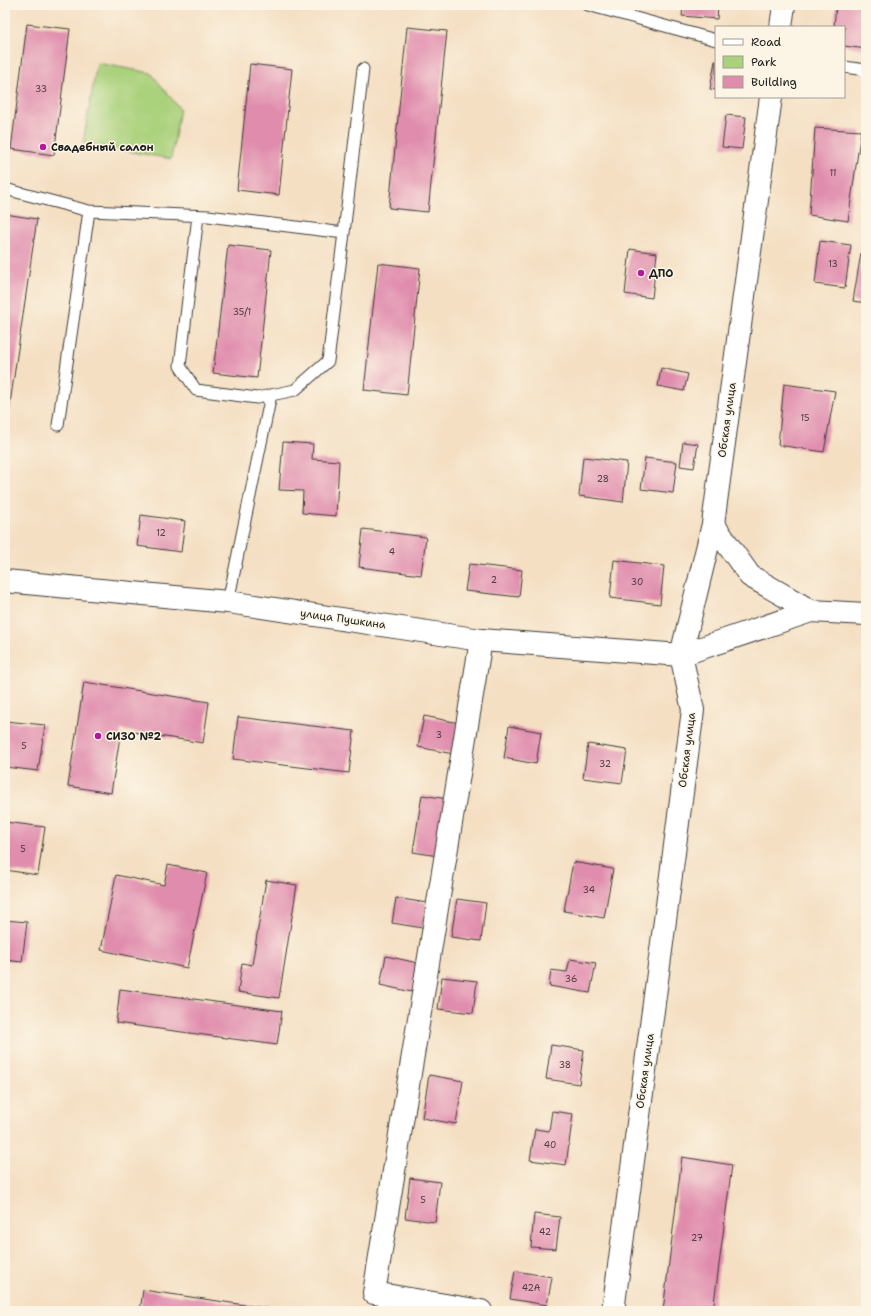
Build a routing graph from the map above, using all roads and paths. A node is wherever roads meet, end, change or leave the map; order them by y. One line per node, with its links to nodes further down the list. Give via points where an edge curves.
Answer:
1 (588, 5): 4 (lane)
2 (784, 5): 3 (street)
3 (781, 26)
4 (715, 40)
5 (845, 67): 7 (lane)
6 (363, 69): 12 (lane)
7 (866, 70)
8 (771, 98): 15 (street, Обская улица)
9 (5, 189): 10 (lane)
10 (89, 211): 11 (lane); 14 (lane)
11 (198, 216): 12 (lane); 13 (lane, via 180,366 196,390 257,398)
12 (344, 233): 13 (lane, via 328,361 295,390)
13 (271, 395): 17 (lane)
14 (58, 425)
15 (713, 524): 18 (street, via 750,576); 21 (street, Обская улица)
16 (5, 581): 17 (street, улица Пушкина)
17 (228, 602): 20 (street, улица Пушкина)
18 (811, 611): 19 (street); 21 (street)
19 (866, 614)
20 (481, 640): 21 (street, улица Пушкина); 22 (street, via 374,1293)
21 (681, 655): 23 (street, Обская улица, via 693,710)
22 (481, 1311)
23 (613, 1311)

